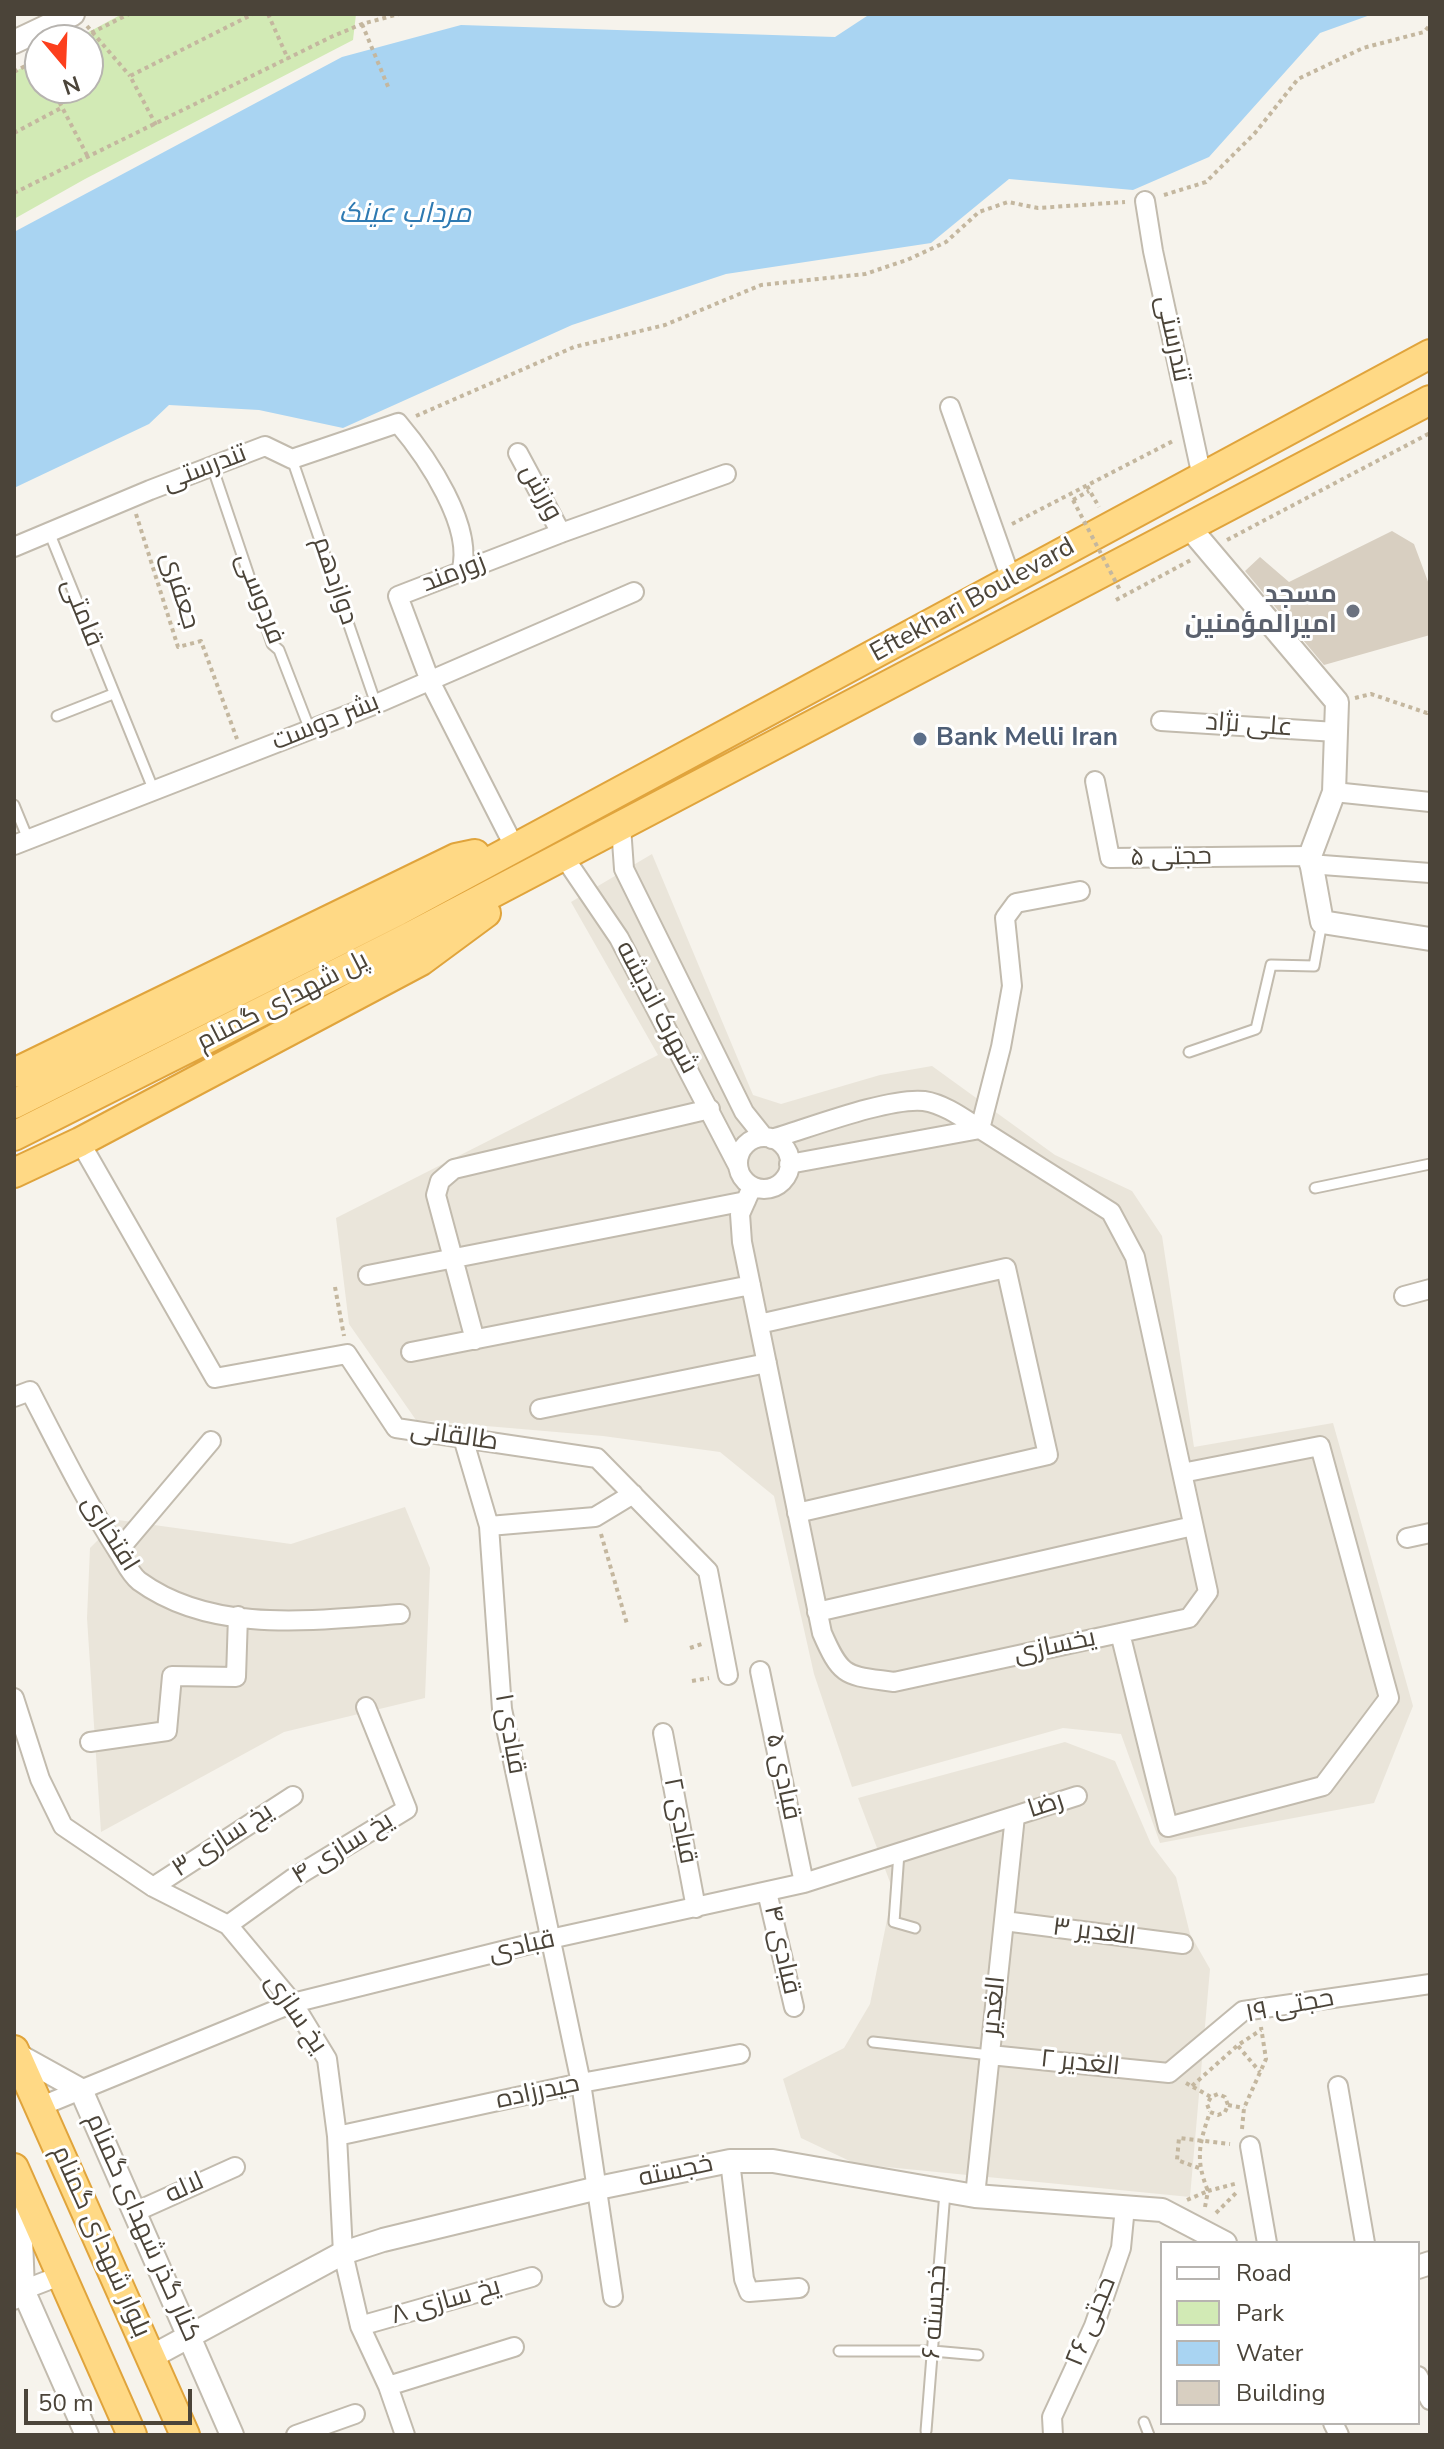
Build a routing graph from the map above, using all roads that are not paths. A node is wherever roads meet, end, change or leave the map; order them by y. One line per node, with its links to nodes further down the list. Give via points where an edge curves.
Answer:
1 (79, 19): 2 (street)
2 (42, 21): 3 (street)
3 (14, 42)
4 (1145, 201): 12 (street, تندرستی)
5 (1430, 354): 12 (highway, Eftekhari Boulevard)
6 (1430, 400): 13 (highway, Eftekhari Boulevard)
7 (950, 407): 18 (street)
8 (518, 453): 15 (street, ورزش)
9 (292, 459): 10 (street, تندرستی, via 265,446); 17 (street, via 398,423 444,487 464,546); 22 (lane, دوازدهم)
10 (212, 466): 14 (street, تندرستی); 25 (lane, فردوسی, via 272,644)
11 (726, 474): 15 (street, زورمند)
12 (1202, 477): 18 (highway, Eftekhari Boulevard)
13 (1189, 527): 26 (street, via 1337,702); 32 (highway, Eftekhari Boulevard)
14 (49, 532): 16 (street, تندرستی); 21 (lane, قامتی)
15 (561, 533): 17 (street, زورمند)
16 (14, 547)
17 (461, 572): 20 (street, زورمند, via 398,596)
18 (1011, 579): 34 (highway, Eftekhari Boulevard)
19 (634, 592): 20 (street, بشر دوست)
20 (430, 681): 22 (street, بشر دوست); 34 (street, زورمند)
21 (113, 694): 23 (lane); 28 (lane, قامتی)
22 (376, 704): 25 (street, بشر دوست)
23 (57, 716)
24 (1161, 721): 26 (street, علی نژاد)
25 (310, 730): 28 (street, بشر دوست)
26 (1336, 732): 29 (street)
27 (1095, 781): 36 (street, حجتی ۵, via 1110,858)
28 (154, 791): 33 (street, بشر دوست)
29 (1334, 792): 30 (street); 36 (street)
30 (1430, 802)
31 (14, 805): 33 (lane)
32 (621, 827): 35 (highway, Eftekhari Boulevard); 41 (street, شهرک اندیشه, via 624,869)
33 (21, 842)
34 (515, 848): 44 (highway, via 456,858); 45 (highway, پل شهدای گمنام)
35 (557, 860): 42 (street, شهرک اندیشه, via 619,938); 48 (highway, پل شهدای گمنام); 50 (highway, via 421,961)
36 (1310, 860): 37 (street); 39 (street)
37 (1430, 873)
38 (1080, 891): 47 (street, via 1016,903 1005,918 1012,986)
39 (1322, 922): 40 (street); 43 (lane, via 1314,966 1271,965 1256,1029)
40 (1430, 939)
41 (698, 1019): 42 (street); 49 (street, شهرک اندیشه, via 744,1112)
42 (670, 1033): 46 (street, شهرک اندیشه)
43 (1189, 1052)
44 (14, 1073)
45 (14, 1104)
46 (710, 1109): 55 (street, شهرک اندیشه); 59 (street, via 454,1169 440,1181 436,1195)
47 (980, 1129): 49 (street, یخسازی, via 924,1101 890,1104); 53 (street); 72 (street, یخسازی, via 1111,1212 1135,1257)
48 (14, 1136)
49 (768, 1138): 53 (street, via 785,1149); 55 (street, via 748,1143)
50 (80, 1142): 52 (highway); 70 (street, طالقانی, via 215,1378 347,1354 396,1428)
51 (14, 1148): 52 (highway)
52 (41, 1160): 56 (highway)
53 (789, 1164): 58 (street, via 778,1185)
54 (1430, 1164): 57 (lane)
55 (738, 1166): 58 (street)
56 (14, 1173)
57 (1315, 1188)
58 (749, 1194): 59 (street); 61 (street, یخسازی, via 740,1214)
59 (453, 1259): 60 (street); 65 (street)
60 (368, 1275)
61 (751, 1285): 64 (street, یخسازی); 65 (street)
62 (1430, 1289): 63 (street)
63 (1404, 1296)
64 (759, 1324): 67 (street, یخسازی); 74 (street, via 1006,1268 1048,1455)
65 (475, 1340): 66 (street)
66 (411, 1352)
67 (767, 1363): 69 (street); 74 (street, یخسازی)
68 (14, 1397): 79 (street, افتخاری, via 30,1391)
69 (540, 1409)
70 (463, 1438): 73 (street, طالقانی, via 597,1458); 75 (street, قبادی ۱)
71 (211, 1441): 79 (street)
72 (1182, 1473): 76 (street, یخسازی); 83 (street, via 1320,1446 1389,1698 1323,1786 1168,1827)
73 (633, 1494): 75 (street, via 595,1517); 85 (street, طالقانی, via 708,1571)
74 (797, 1513): 80 (street, یخسازی)
75 (489, 1526): 101 (street, قبادی ۱, via 502,1709)
76 (1193, 1526): 80 (street); 83 (street, یخسازی, via 1208,1592 1189,1618)
77 (1430, 1533): 78 (street)
78 (1407, 1538)
79 (118, 1551): 82 (street, افتخاری, via 137,1580 194,1609)
80 (817, 1612): 83 (street, یخسازی, via 835,1665 855,1677 894,1682)
81 (400, 1614): 82 (street, افتخاری, via 298,1622)
82 (238, 1616): 89 (street, via 236,1677 172,1676 167,1731)
83 (1120, 1633)
84 (760, 1671): 94 (street, قبادی ۵)
85 (728, 1675)
86 (14, 1698): 95 (street, یخ سازی, via 40,1779 63,1826)
87 (366, 1707): 99 (street, یخ سازی ۴, via 407,1809)
88 (663, 1733): 97 (street, قبادی ۲)
89 (90, 1742)
90 (293, 1796): 95 (street, یخ سازی ۳)
91 (1077, 1796): 92 (street, رضا)
92 (1015, 1816): 93 (street, قبادی); 98 (street, الغدیر)
93 (899, 1853): 94 (street, قبادی); 100 (lane, via 894,1922)
94 (804, 1883): 96 (street, قبادی)
95 (153, 1887): 99 (street, یخ سازی)
96 (767, 1892): 97 (street, قبادی); 105 (street, قبادی ۴)
97 (696, 1908): 101 (street, قبادی)
98 (1004, 1921): 102 (street, الغدیر ۳); 109 (street, الغدیر)
99 (228, 1925): 104 (street, یخ سازی)
100 (915, 1928)
101 (550, 1939): 104 (street, قبادی); 111 (street, قبادی ۱)
102 (1183, 1944)
103 (1430, 1984): 110 (street, حجتی ۱۹, via 1243,2011)
104 (293, 2003): 113 (street, قبادی); 115 (street, یخ سازی, via 327,2059)
105 (794, 2007)
106 (873, 2042): 109 (lane)
107 (15, 2052): 113 (street, کنار گذر شهدای گمنام); 114 (highway, بلوار شهدای گمنام)
108 (740, 2054): 111 (street, حیدرزاده)
109 (990, 2055): 110 (street, الغدیر ۲); 122 (street, الغدیر)
110 (1169, 2073)
111 (581, 2083): 115 (street, حیدرزاده); 120 (street, قبادی ۱)
112 (1338, 2086): 127 (street)
113 (81, 2090): 114 (street, قبادی); 124 (street, کنار گذر شهدای گمنام)
114 (39, 2107): 140 (highway, بلوار شهدای گمنام)
115 (337, 2136): 128 (street, یخ سازی)
116 (1250, 2146): 126 (street)
117 (730, 2161): 120 (street, خجسته); 121 (street, خجسته, via 773,2161); 131 (street, via 749,2292)
118 (235, 2167): 124 (street, لاله)
119 (16, 2172): 129 (highway, بلوار شهدای گمنام); 132 (street)
120 (598, 2188): 128 (street, خجسته); 133 (street, قبادی ۱)
121 (945, 2192): 122 (street, خجسته); 138 (lane, خجسته ۶)
122 (975, 2196): 123 (street, خجسته)
123 (1125, 2207): 125 (street, خجسته, via 1162,2210); 153 (street, حجتی ۲۶, via 1121,2248 1094,2326 1052,2417)
124 (135, 2212): 135 (street, کنار گذر شهدای گمنام)
125 (1221, 2241)
126 (1267, 2241)
127 (1365, 2241)
128 (343, 2253): 134 (street, یخ سازی); 135 (street, خجسته)
129 (62, 2275): 132 (street); 148 (highway, بلوار شهدای گمنام)
130 (532, 2277): 134 (street, یخ سازی ۸)
131 (799, 2288)
132 (18, 2295): 147 (street)
133 (613, 2297)
134 (360, 2326): 142 (street, یخ سازی)
135 (189, 2337): 140 (street, خجسته); 150 (street, کنار گذر شهدای گمنام)
136 (514, 2347): 142 (street)
137 (839, 2351): 138 (lane)
138 (933, 2351): 139 (lane); 146 (lane, خجسته ۶)
139 (978, 2355)
140 (151, 2357): 149 (highway, بلوار شهدای گمنام)
141 (1420, 2380): 143 (street)
142 (388, 2386): 152 (street, یخ سازی)
143 (1430, 2400)
144 (355, 2414): 151 (street)
145 (1144, 2422): 154 (lane)
146 (926, 2431)
147 (87, 2435)
148 (132, 2435)
149 (185, 2435)
150 (232, 2435)
151 (296, 2435)
152 (405, 2435)
153 (1053, 2435)
154 (1149, 2435)

